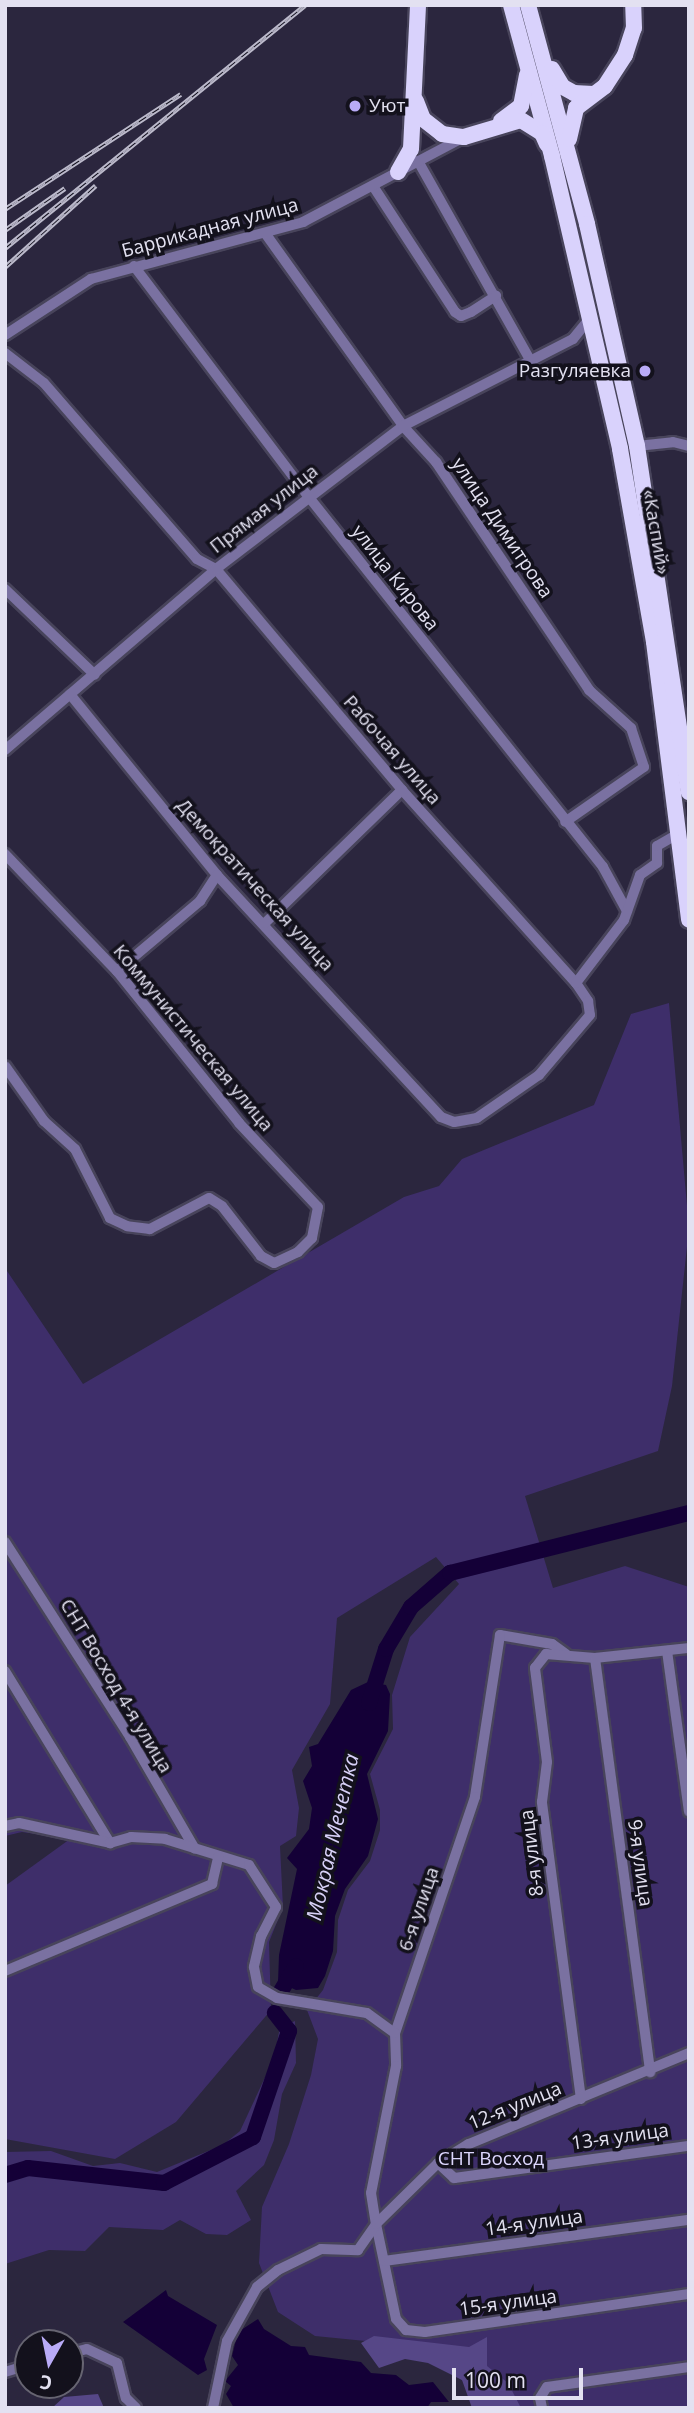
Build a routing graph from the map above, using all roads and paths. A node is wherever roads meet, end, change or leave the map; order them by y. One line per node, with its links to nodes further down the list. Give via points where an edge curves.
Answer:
1 (418, 5): 8 (highway)
2 (511, 5): 6 (highway, «Каспий»)
3 (528, 5): 5 (highway)
4 (633, 5): 7 (highway, via 634,28 625,55 605,86)
5 (538, 39): 7 (highway, via 563,86 574,93); 11 (highway, «Каспий»)
6 (527, 56): 9 (highway, via 522,106); 12 (highway, «Каспий»)
7 (593, 94): 11 (highway, via 571,118)
8 (416, 101): 10 (highway, via 423,119 442,134); 14 (highway, via 411,149)
9 (492, 125): 10 (highway); 12 (highway, via 521,120 542,133)
10 (464, 137): 13 (street, Баррикадная улица)
11 (569, 152): 26 (highway, «Каспий»)
12 (552, 156): 19 (highway, «Каспий»)
13 (418, 161): 14 (street, Баррикадная улица); 18 (street)
14 (398, 172): 15 (street, Баррикадная улица)
15 (373, 186): 16 (street, Баррикадная улица, via 303,222); 18 (street, via 455,312 471,312)
16 (265, 233): 17 (street, Баррикадная улица); 25 (street, улица Димитрова)
17 (134, 266): 20 (street, Баррикадная улица, via 91,279); 28 (street, улица Кирова)
18 (496, 296): 24 (street)
19 (590, 317): 21 (street); 23 (highway, «Каспий»)
20 (5, 335)
21 (573, 339): 23 (street); 24 (street, Прямая улица)
22 (5, 353): 29 (street, Рабочая улица, via 44,383 197,559)
23 (598, 354): 37 (highway, «Каспий», via 654,642)
24 (530, 360): 25 (street, Прямая улица)
25 (403, 426): 28 (street, Прямая улица); 36 (street, улица Димитрова, via 436,462 589,690 631,728 644,767)
26 (637, 446): 27 (street, via 673,442); 35 (highway, «Каспий»)
27 (689, 446)
28 (308, 496): 29 (street, Прямая улица); 36 (street, улица Кирова)
29 (216, 569): 31 (street, Прямая улица); 34 (street, Рабочая улица)
30 (5, 589): 31 (street)
31 (95, 675): 32 (street, Прямая улица)
32 (70, 694): 33 (street, Прямая улица); 39 (street, Демократическая улица)
33 (5, 750)
34 (402, 790): 42 (street); 44 (street, Рабочая улица)
35 (689, 792)
36 (565, 822): 40 (street, улица Кирова, via 603,867)
37 (678, 834): 40 (street, via 657,846 657,863 640,875); 41 (highway, «Каспий»)
38 (5, 854): 43 (street, Коммунистическая улица)
39 (216, 875): 42 (street, Демократическая улица); 43 (street, via 200,901)
40 (627, 911): 44 (street)
41 (689, 920)
42 (265, 923): 46 (street, Демократическая улица)
43 (117, 971): 45 (street, Коммунистическая улица, via 239,1124 318,1207 312,1238 298,1252 274,1263 261,1256 222,1206 209,1198 150,1229 110,1218 75,1149 44,1121)
44 (576, 983): 46 (street, Рабочая улица, via 588,1001 590,1015 539,1076 477,1118 454,1122)
45 (5, 1066)
46 (419, 1095)
47 (5, 1542): 56 (street, СНТ Восход 4-я улица, via 123,1726)
48 (689, 1648): 49 (street)
49 (667, 1651): 51 (street); 53 (street)
50 (566, 1654): 51 (street); 59 (street, 6-я улица, via 552,1644 500,1635 475,1797); 62 (street, 8-я улица, via 546,1654 536,1668 547,1762 542,1802)
51 (595, 1658): 61 (street, 9-я улица)
52 (5, 1671): 55 (street)
53 (689, 1811)
54 (5, 1826): 55 (street, via 19,1823)
55 (110, 1843): 56 (street, via 131,1837)
56 (195, 1849): 57 (street)
57 (218, 1857): 58 (street, via 212,1884); 59 (street, via 249,1865 276,1907 261,1936 254,1967 258,1987 277,1998 367,2013)
58 (5, 1971)
59 (395, 2033): 66 (street, 6-я улица, via 393,2088 371,2193)
60 (689, 2053): 61 (street, 12-я улица)
61 (650, 2071): 62 (street, 12-я улица)
62 (581, 2099): 64 (street, 12-я улица, via 469,2144)
63 (689, 2146): 64 (street, 13-я улица, via 454,2178)
64 (438, 2163): 66 (street, 12-я улица)
65 (689, 2220): 67 (street, 14-я улица)
66 (376, 2224): 67 (street, 6-я улица); 73 (street, 12-я улица, via 358,2250 321,2249 257,2287 228,2341)
67 (384, 2261): 68 (street, 15-я улица, via 396,2319 406,2330 425,2332)
68 (689, 2294)
69 (84, 2350): 72 (street, via 117,2363 126,2398)
70 (689, 2367): 71 (street, via 547,2387)
71 (541, 2403)
72 (136, 2408)
73 (214, 2408)

